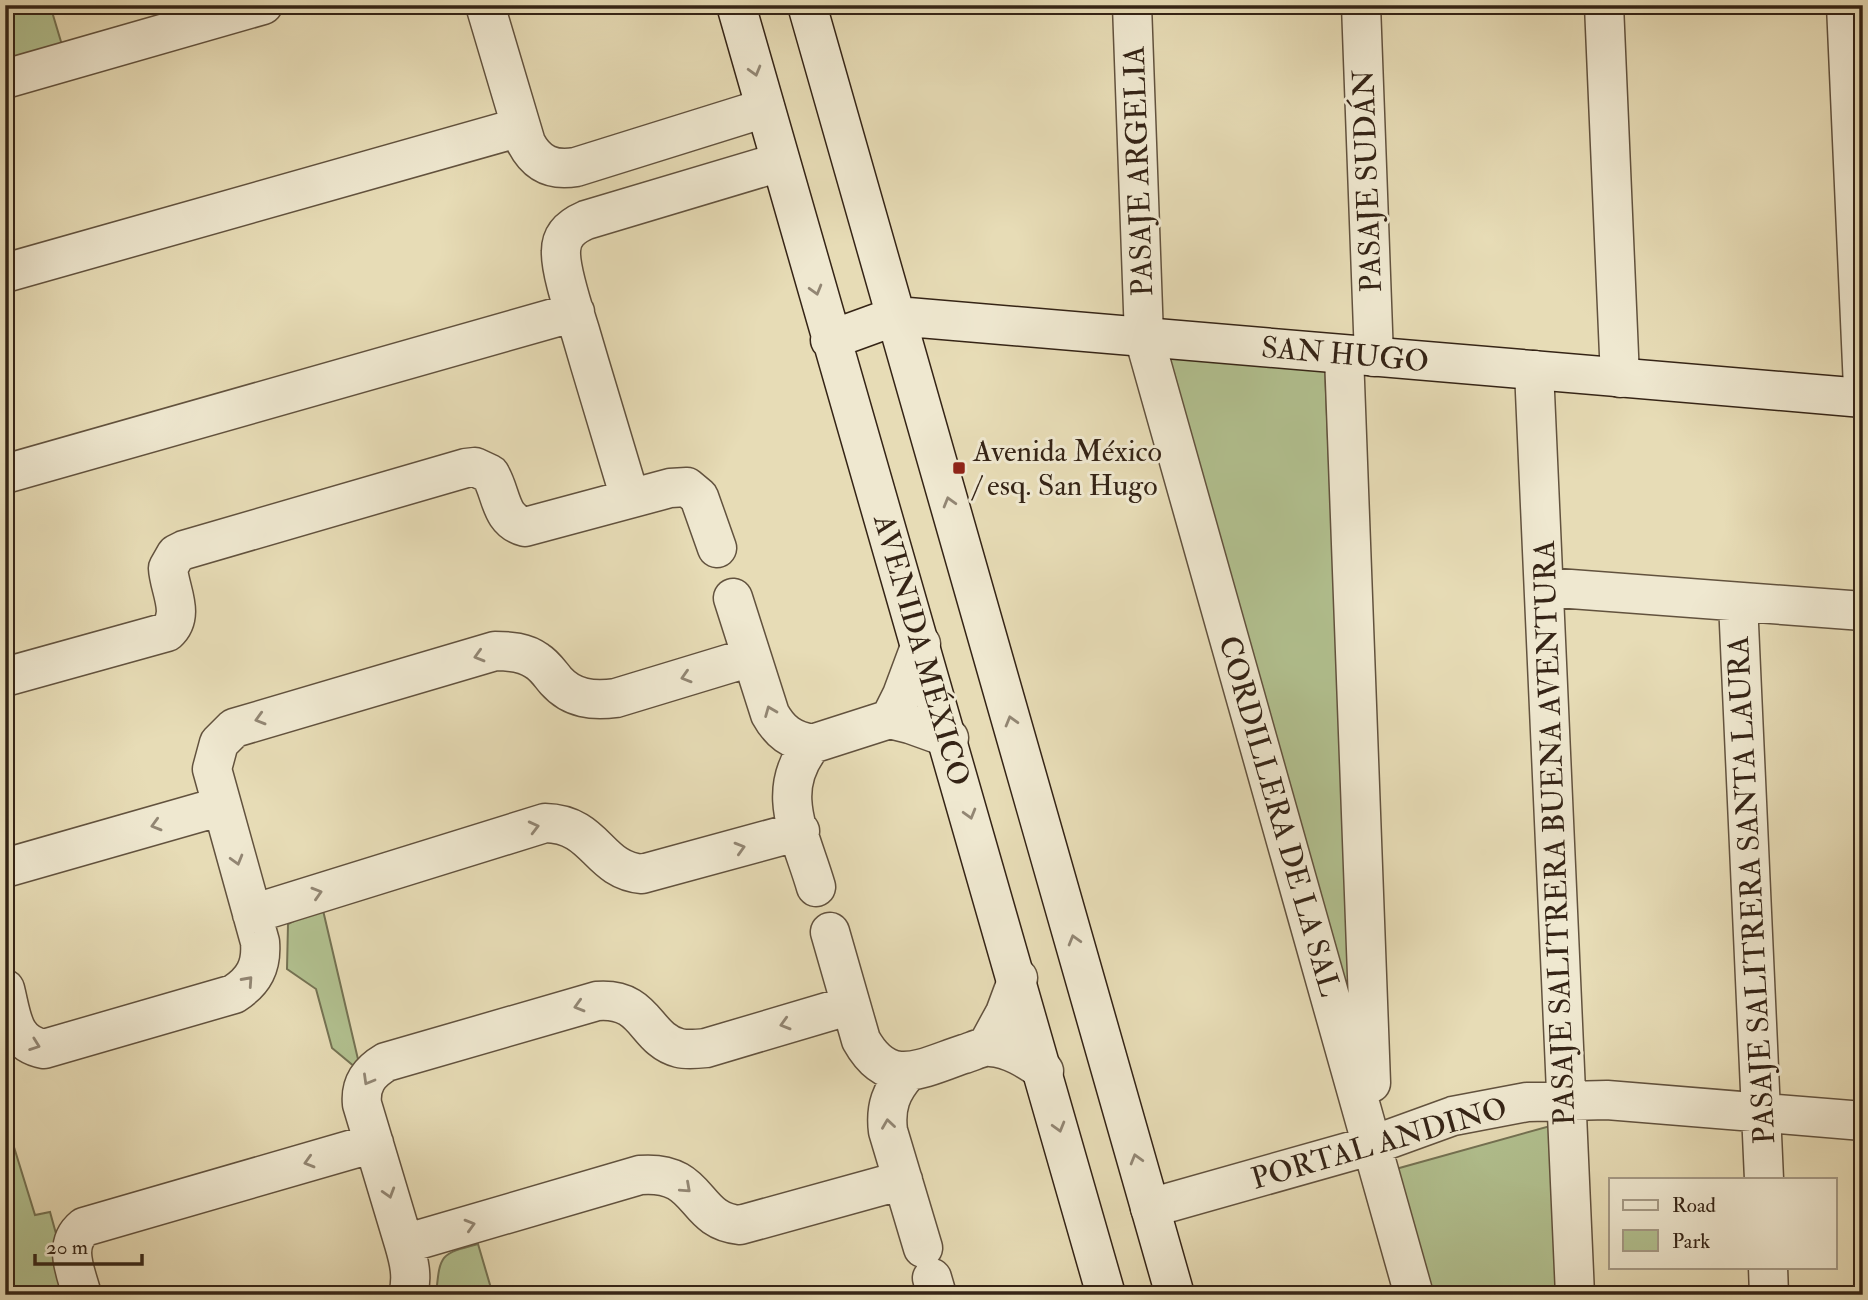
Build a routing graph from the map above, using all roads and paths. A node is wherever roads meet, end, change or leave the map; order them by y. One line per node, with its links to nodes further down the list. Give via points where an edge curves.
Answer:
1 (263, 5): 9 (street)
2 (485, 5): 11 (street)
3 (736, 5): 10 (street, AVENIDA MÉXICO, one-way to 10)
4 (807, 5): 16 (street)
5 (1132, 5): 17 (street, PASAJE ARGELIA)
6 (1361, 5): 19 (street, PASAJE SUDÁN)
7 (1604, 5): 21 (street)
8 (1846, 5): 13 (street)
9 (5, 79)
10 (765, 108): 11 (street, via 566,168 538,160); 12 (street, AVENIDA MÉXICO)
11 (521, 127): 14 (street)
12 (780, 162): 15 (street, via 575,225 566,233 561,251); 18 (street, AVENIDA MÉXICO, one-way to 18)
13 (1859, 219): 22 (street)
14 (5, 273)
15 (575, 312): 24 (street); 25 (street)
16 (897, 316): 17 (street, SAN HUGO); 18 (street, SAN HUGO); 56 (street, one-way to 16)
17 (1144, 337): 19 (street, SAN HUGO); 53 (street, CORDILLERA DE LA SAL)
18 (830, 340): 31 (street, AVENIDA MÉXICO)
19 (1359, 356): 20 (street, SAN HUGO); 53 (street, PASAJE SUDÁN)
20 (1534, 370): 21 (street, SAN HUGO); 27 (street, PASAJE SALITRERA BUENA AVENTURA)
21 (1620, 378): 23 (street, SAN HUGO)
22 (1863, 388)
23 (1863, 398)
24 (5, 474)
25 (630, 498): 26 (street, via 678,486 694,491); 33 (street, via 525,527 505,513 490,474 466,468 184,550 168,568 176,613 167,632)
26 (717, 548)
27 (1544, 587): 29 (street); 49 (street, PASAJE SALITRERA BUENA AVENTURA)
28 (733, 598): 32 (street)
29 (1738, 602): 30 (street); 50 (street, PASAJE SALITRERA SANTA LAURA)
30 (1863, 611)
31 (921, 644): 34 (street); 35 (street, AVENIDA MÉXICO)
32 (751, 657): 36 (street, one-way to 32, via 788,736 777,726); 37 (street, one-way to 37, via 598,700 569,691 523,653 495,651 469,658 234,728 214,755 212,768)
33 (5, 677)
34 (890, 719): 35 (street); 36 (street)
35 (948, 738): 43 (street, AVENIDA MÉXICO, one-way to 43)
36 (812, 744): 38 (street, via 794,772 791,790)
37 (222, 806): 39 (street, one-way to 39); 41 (street, one-way to 41)
38 (800, 831): 40 (street); 41 (street, one-way to 38, via 545,823 570,827 585,835 619,869 642,874)
39 (5, 868)
40 (816, 887)
41 (252, 914): 44 (street, one-way to 41, via 20,1036 44,1049 221,998 246,986 256,975 260,942)
42 (830, 932): 45 (street)
43 (1018, 978): 46 (street); 47 (street, AVENIDA MÉXICO)
44 (5, 989)
45 (851, 1005): 48 (street, via 868,1053 885,1066); 52 (street, one-way to 52, via 690,1049 677,1048 661,1038 629,1006 597,1001 386,1062 367,1076 361,1095)
46 (987, 1046): 47 (street, via 1017,1055); 48 (street)
47 (1044, 1071): 62 (street, AVENIDA MÉXICO, one-way to 62)
48 (907, 1073): 55 (street, one-way to 48, via 886,1115 896,1085)
49 (1564, 1099): 50 (street, PORTAL ANDINO); 53 (street, PORTAL ANDINO, via 1453,1116); 65 (street, PASAJE SALITRERA BUENA AVENTURA)
50 (1761, 1113): 51 (street, PORTAL ANDINO); 54 (street, PASAJE SALITRERA SANTA LAURA)
51 (1863, 1121)
52 (374, 1143): 57 (street, one-way to 57); 60 (street, one-way to 60, via 84,1227 71,1250)
53 (1373, 1145): 56 (street, PORTAL ANDINO); 64 (street, CORDILLERA DE LA SAL)
54 (1764, 1178)
55 (903, 1180): 57 (street, one-way to 55, via 640,1175 677,1180 719,1221 740,1225); 59 (street)
56 (1150, 1208): 63 (street)
57 (404, 1244): 61 (street, via 410,1267)
58 (1768, 1268): 66 (street)
59 (931, 1274)
60 (82, 1295)
61 (408, 1295)
62 (1106, 1295)
63 (1175, 1295)
64 (1414, 1295)
65 (1575, 1295)
66 (1769, 1295)

